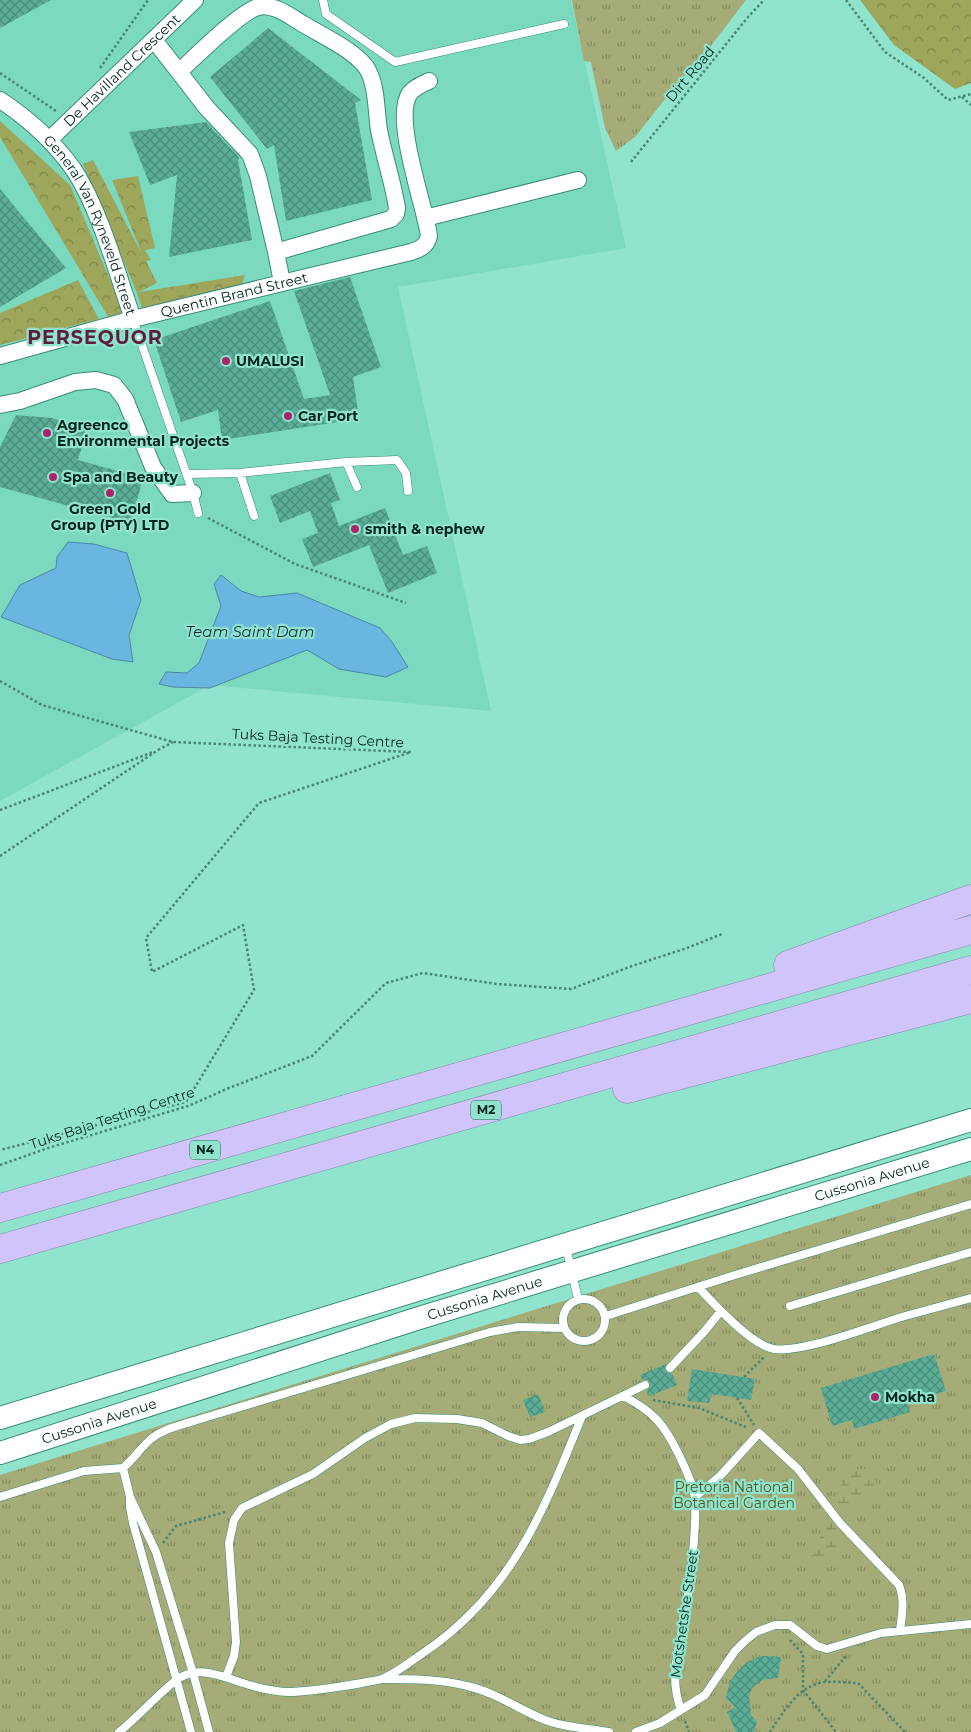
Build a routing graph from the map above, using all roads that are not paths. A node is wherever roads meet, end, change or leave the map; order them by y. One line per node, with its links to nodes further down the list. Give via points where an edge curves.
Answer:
1 (195, 0): 4 (street, De Havilland Crescent)
2 (323, 0): 3 (lane, via 326,14 395,62)
3 (564, 24)
4 (154, 40): 5 (street); 8 (street, De Havilland Crescent)
5 (179, 72): 11 (street, via 250,154); 11 (street, via 244,14 265,6 282,12 338,44 358,59 370,75 396,214 377,224)
6 (429, 81): 10 (street, via 410,93 406,106 408,146)
7 (0, 100): 8 (street, General Van Ryneveld Street, via 31,122)
8 (49, 140): 13 (street, General Van Ryneveld Street, via 82,185)
9 (578, 180): 10 (street)
10 (425, 218): 12 (street, Quentin Brand Street, via 428,240 421,248)
11 (276, 252): 12 (street)
12 (282, 282): 13 (street, Quentin Brand Street)
13 (132, 319): 14 (street, Quentin Brand Street); 18 (lane, General Van Ryneveld Street)
14 (0, 356)
15 (0, 405): 21 (street, via 75,382 96,380 114,385 125,399 153,467 172,494)
16 (346, 462): 17 (lane); 19 (lane); 20 (lane, via 397,460 406,473)
17 (240, 473): 18 (lane); 23 (lane)
18 (187, 474): 21 (lane, General Van Ryneveld Street)
19 (357, 487)
20 (408, 491)
21 (193, 492): 22 (lane, General Van Ryneveld Street)
22 (198, 513)
23 (254, 516)
24 (971, 899): 28 (highway, via 632,1019 450,1075)
25 (971, 930): 28 (highway)
26 (971, 970): 34 (highway, M2)
27 (971, 999): 36 (highway, via 383,1153)
28 (410, 1092): 32 (highway, N4)
29 (971, 1120): 33 (main road, Cussonia Avenue)
30 (971, 1149): 37 (main road, Cussonia Avenue)
31 (971, 1204): 38 (lane)
32 (0, 1208)
33 (565, 1245): 37 (lane); 46 (main road, Cussonia Avenue)
34 (0, 1249)
35 (971, 1252): 41 (lane)
36 (0, 1262)
37 (572, 1271): 40 (lane); 52 (main road, Cussonia Avenue)
38 (698, 1287): 42 (lane); 43 (lane)
39 (971, 1298): 42 (lane, via 803,1348 783,1350 760,1344)
40 (578, 1299): 43 (lane, via 596,1301); 44 (lane, via 565,1310)
41 (790, 1306)
42 (721, 1311): 45 (lane)
43 (606, 1316): 44 (lane, via 602,1331 590,1340 574,1339)
44 (564, 1328): 53 (lane, via 490,1332 207,1417 151,1439)
45 (670, 1368)
46 (118, 1382): 49 (main road, via 83,1380); 51 (main road, Cussonia Avenue)
47 (645, 1385): 48 (lane)
48 (623, 1396): 50 (lane); 56 (lane, Motshetshe Street, via 640,1404 661,1424 683,1465)
49 (0, 1401)
50 (582, 1416): 60 (lane, via 548,1432 520,1440 482,1423 457,1419 415,1418 391,1424 312,1474 242,1508 234,1520 229,1543 236,1642); 61 (lane, via 545,1506 497,1583 456,1629)
51 (0, 1418)
52 (0, 1453)
53 (123, 1468): 54 (lane, via 84,1471); 55 (lane)
54 (0, 1497)
55 (130, 1497): 59 (lane, via 156,1552); 62 (lane, via 133,1523)
56 (695, 1497): 58 (lane, via 726,1470 759,1432 798,1469 840,1523 899,1585 903,1606); 63 (lane, Motshetshe Street, via 688,1598 674,1666)
57 (971, 1624): 58 (lane)
58 (900, 1630): 63 (lane, via 827,1649 817,1646 790,1624 775,1625 745,1640 705,1696)
59 (193, 1673): 60 (lane); 62 (lane); 66 (lane)
60 (226, 1677): 61 (lane, via 257,1687 290,1692)
61 (383, 1679): 67 (lane, via 452,1682 485,1691 556,1724)
62 (176, 1680): 64 (lane); 65 (lane)
63 (681, 1710): 68 (lane)
64 (119, 1732)
65 (191, 1732)
66 (209, 1732)
67 (609, 1732)
68 (636, 1732)

